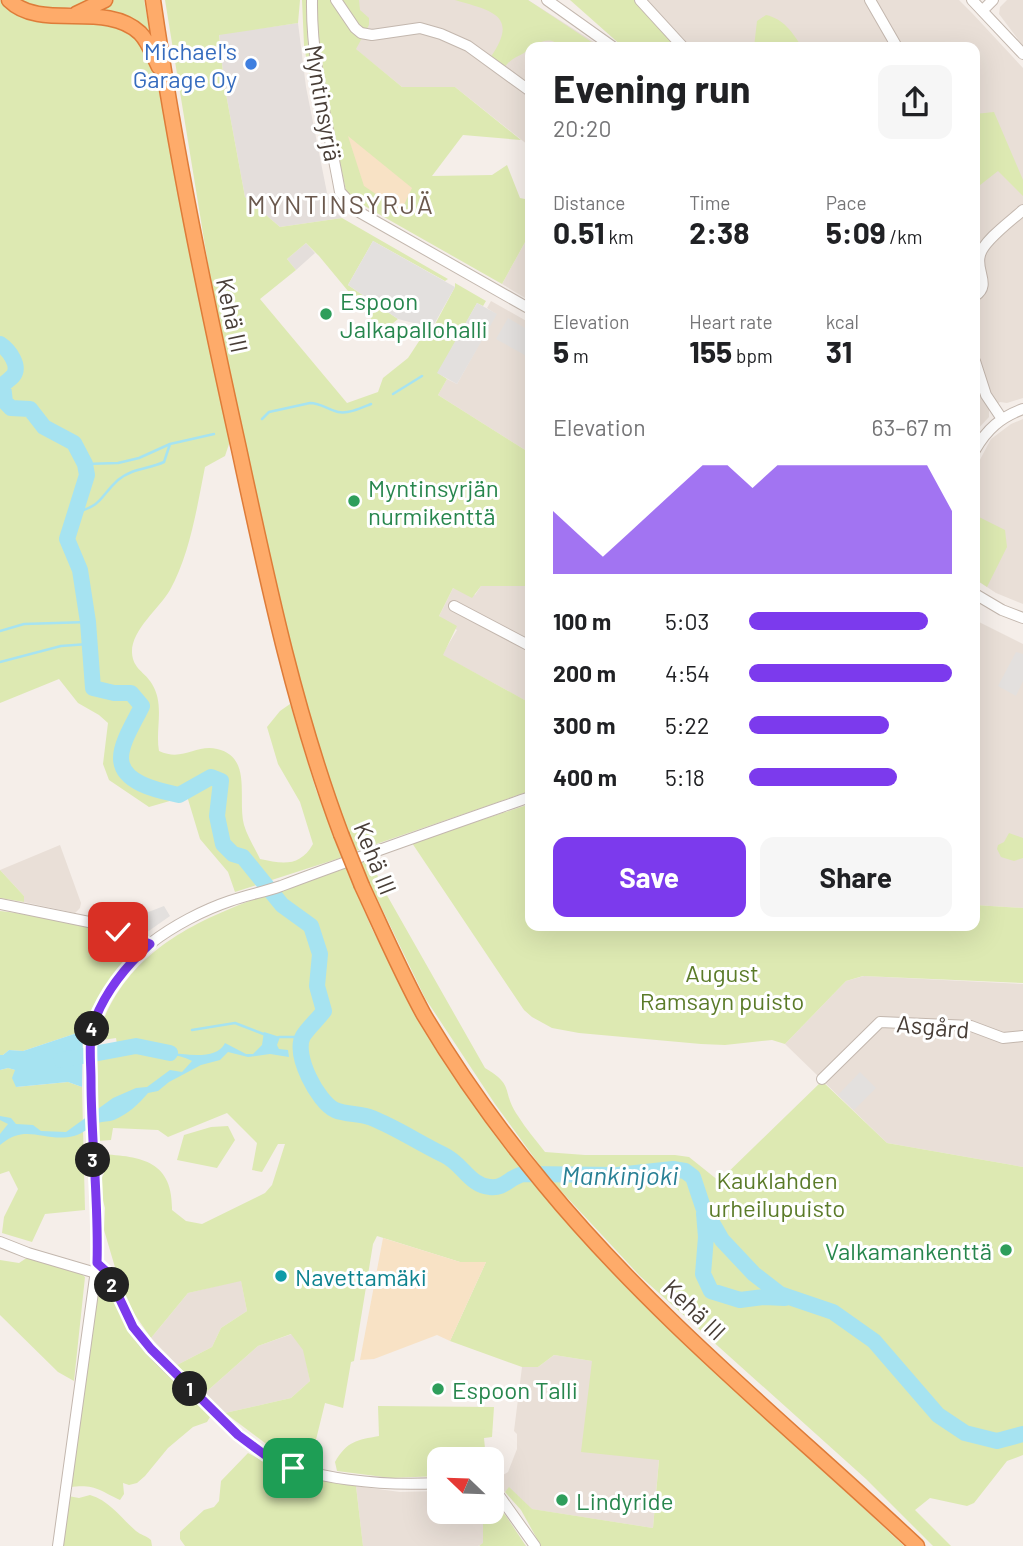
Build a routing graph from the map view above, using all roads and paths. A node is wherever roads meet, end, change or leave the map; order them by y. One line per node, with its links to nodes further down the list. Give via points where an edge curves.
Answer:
1 (9, 0): 12 (highway, via 39,15)
2 (105, 0): 12 (highway)
3 (153, 0): 17 (highway, Kehä III)
4 (312, 0): 23 (street, Myntinsyrjä, via 315,60 345,200)
5 (336, 0): 18 (street, via 361,33 420,28 441,34 468,46)
6 (547, 0): 13 (street)
7 (640, 0): 14 (street)
8 (870, 0): 15 (street)
9 (972, 0): 11 (street)
10 (993, 0): 11 (street)
11 (983, 10): 16 (street)
12 (76, 14): 17 (highway, via 120,20 140,32)
13 (606, 42)
14 (678, 42)
15 (894, 42)
16 (1023, 54)
17 (167, 84): 43 (highway, Kehä III, bridge, via 272,600 308,739 341,834 389,946 424,1014 463,1074 578,1224 684,1332)
18 (525, 87)
19 (1023, 210): 20 (street, via 982,249)
20 (980, 257)
21 (980, 271): 22 (street, via 984,284)
22 (980, 291)
23 (525, 306)
24 (980, 376): 26 (street)
25 (1023, 409): 26 (street)
26 (1002, 419): 27 (street)
27 (980, 442)
28 (980, 597): 30 (street)
29 (454, 606): 31 (street)
30 (1023, 618)
31 (525, 643)
32 (525, 799): 34 (street, via 228,901)
33 (0, 905): 34 (street, via 89,922)
34 (150, 944): 38 (street, via 102,1004 91,1039)
35 (1023, 1036): 36 (street, Asgård, via 1003,1038 971,1026 880,1022)
36 (822, 1079)
37 (0, 1242): 38 (street)
38 (96, 1268): 39 (street, via 107,1272 133,1327 151,1349 238,1435 265,1455 320,1474 383,1483); 41 (street)
39 (427, 1483)
40 (504, 1503): 42 (street)
41 (58, 1546)
42 (535, 1546)
43 (917, 1546)

